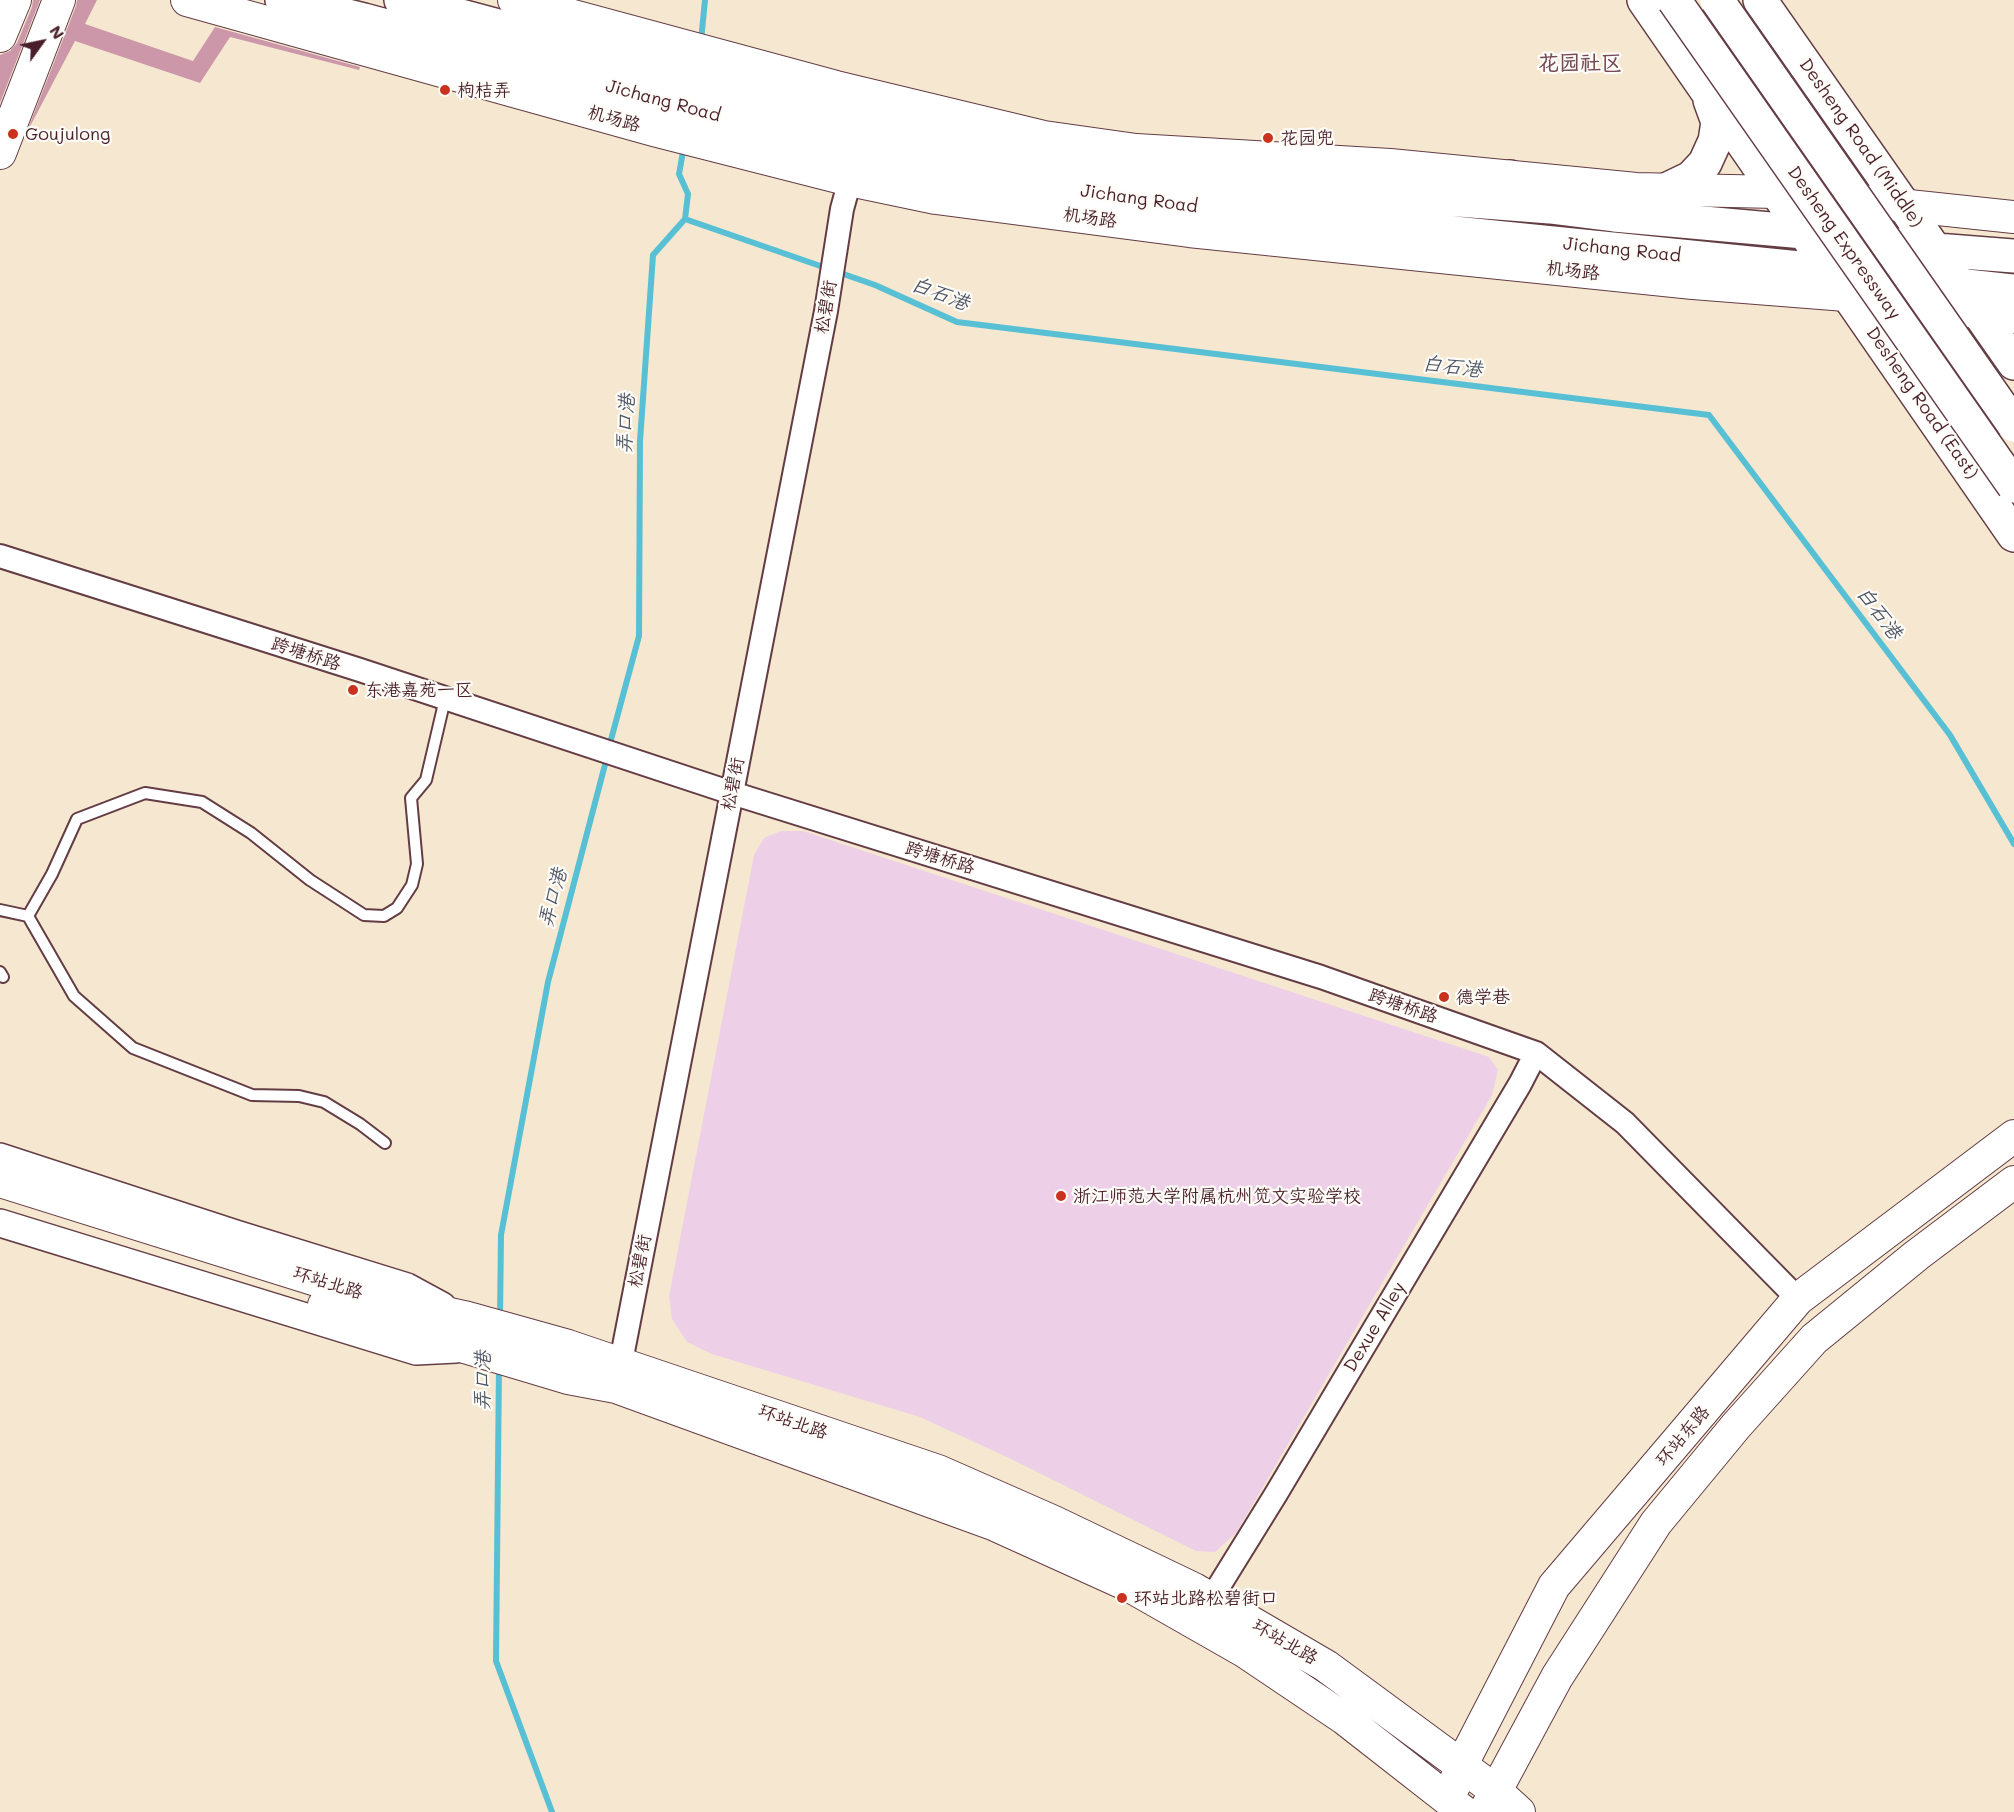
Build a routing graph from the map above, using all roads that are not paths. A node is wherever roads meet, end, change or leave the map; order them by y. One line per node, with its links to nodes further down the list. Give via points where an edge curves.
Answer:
1 (15, 0): 11 (main road)
2 (59, 0): 16 (main road)
3 (187, 0): 15 (main road, 机场路, via 654,130)
4 (282, 0): 12 (main road, Jichang Road)
5 (514, 0): 12 (main road, 机场路)
6 (1644, 0): 13 (main road)
7 (1674, 0): 35 (main road, Desheng Expressway, bridge)
8 (1717, 0): 34 (main road, Desheng Expressway, bridge)
9 (1760, 0): 21 (main road, Desheng Road (Middle))
10 (417, 2): 12 (main road, 机场路)
11 (0, 36)
12 (660, 69): 15 (main road, 机场路)
13 (1708, 93): 18 (main road, via 1718,122 1715,141 1705,163 1691,178); 19 (main road)
14 (830, 100): 15 (main road, 机场路); 17 (main road, 机场路, via 1136,150 1390,165); 22 (main road, 机场路, via 872,126 1011,154 1173,178)
15 (743, 108): 20 (main road, 机场路); 25 (main road, Jichang Road, via 848,151)
16 (0, 153)
17 (1510, 177): 18 (main road, 机场路); 22 (main road)
18 (1666, 190): 19 (main road, 机场路)
19 (1777, 192): 21 (main road, 机场路); 24 (main road)
20 (846, 195): 25 (main road, 机场路, via 936,198 1189,231); 39 (street, 松碧街)
21 (1905, 206): 23 (main road, 机场路); 26 (main road, Desheng Road (Middle))
22 (1550, 207): 24 (main road, 机场路)
23 (2014, 217)
24 (1804, 232): 26 (main road, 机场路); 28 (main road)
25 (1374, 238): 28 (main road, Jichang Road)
26 (1936, 250): 27 (main road, 机场路); 29 (main road, Desheng Road (Middle))
27 (2014, 256)
28 (1838, 283): 29 (main road, Jichang Road); 31 (main road); 36 (main road, Desheng Road (East))
29 (1961, 286): 30 (main road, Jichang Road); 31 (main road)
30 (2014, 291)
31 (1979, 313): 32 (main road); 33 (main road)
32 (2014, 317)
33 (2014, 363)
34 (2014, 425)
35 (2014, 486)
36 (2014, 535)
37 (0, 556): 38 (street, 跨塘桥路)
38 (445, 699): 39 (street, 跨塘桥路); 41 (lane, via 426,780 411,798 417,864 412,885 397,908 384,916 364,915 202,802 145,793 77,819)
39 (732, 793): 42 (street, 跨塘桥路, via 1321,977); 53 (street, 松碧街)
40 (0, 910): 41 (lane)
41 (28, 916): 44 (lane, via 74,996 133,1048 252,1095 299,1096 324,1102)
42 (1536, 1053): 50 (street, 跨塘桥路, via 1625,1123); 54 (street, Dexue Alley)
43 (2014, 1136): 50 (main road, 环站东路)
44 (385, 1143)
45 (0, 1157): 51 (street, via 407,1287)
46 (0, 1181): 51 (main road, 环站北路, via 361,1294)
47 (2014, 1182): 56 (main road, 环站东路, via 1814,1339 1736,1426 1656,1523 1557,1677)
48 (0, 1202): 52 (main road, 环站北路)
49 (0, 1222): 52 (street, via 416,1351)
50 (1798, 1299): 55 (main road, 环站东路, via 1554,1586)
51 (464, 1317): 53 (main road, 环站北路, via 568,1346)
52 (468, 1348): 53 (main road, 环站北路, via 568,1378)
53 (618, 1375): 54 (main road, 环站北路, via 938,1472 1054,1522); 57 (main road, 环站北路, via 993,1524 1130,1586 1244,1651 1345,1719)
54 (1211, 1599): 55 (main road, 环站北路, via 1326,1666)
55 (1461, 1766): 56 (main road, 环站北路); 57 (main road, 环站东路)
56 (1490, 1802): 58 (main road, 环站北路)
57 (1452, 1808)
58 (1519, 1812)

